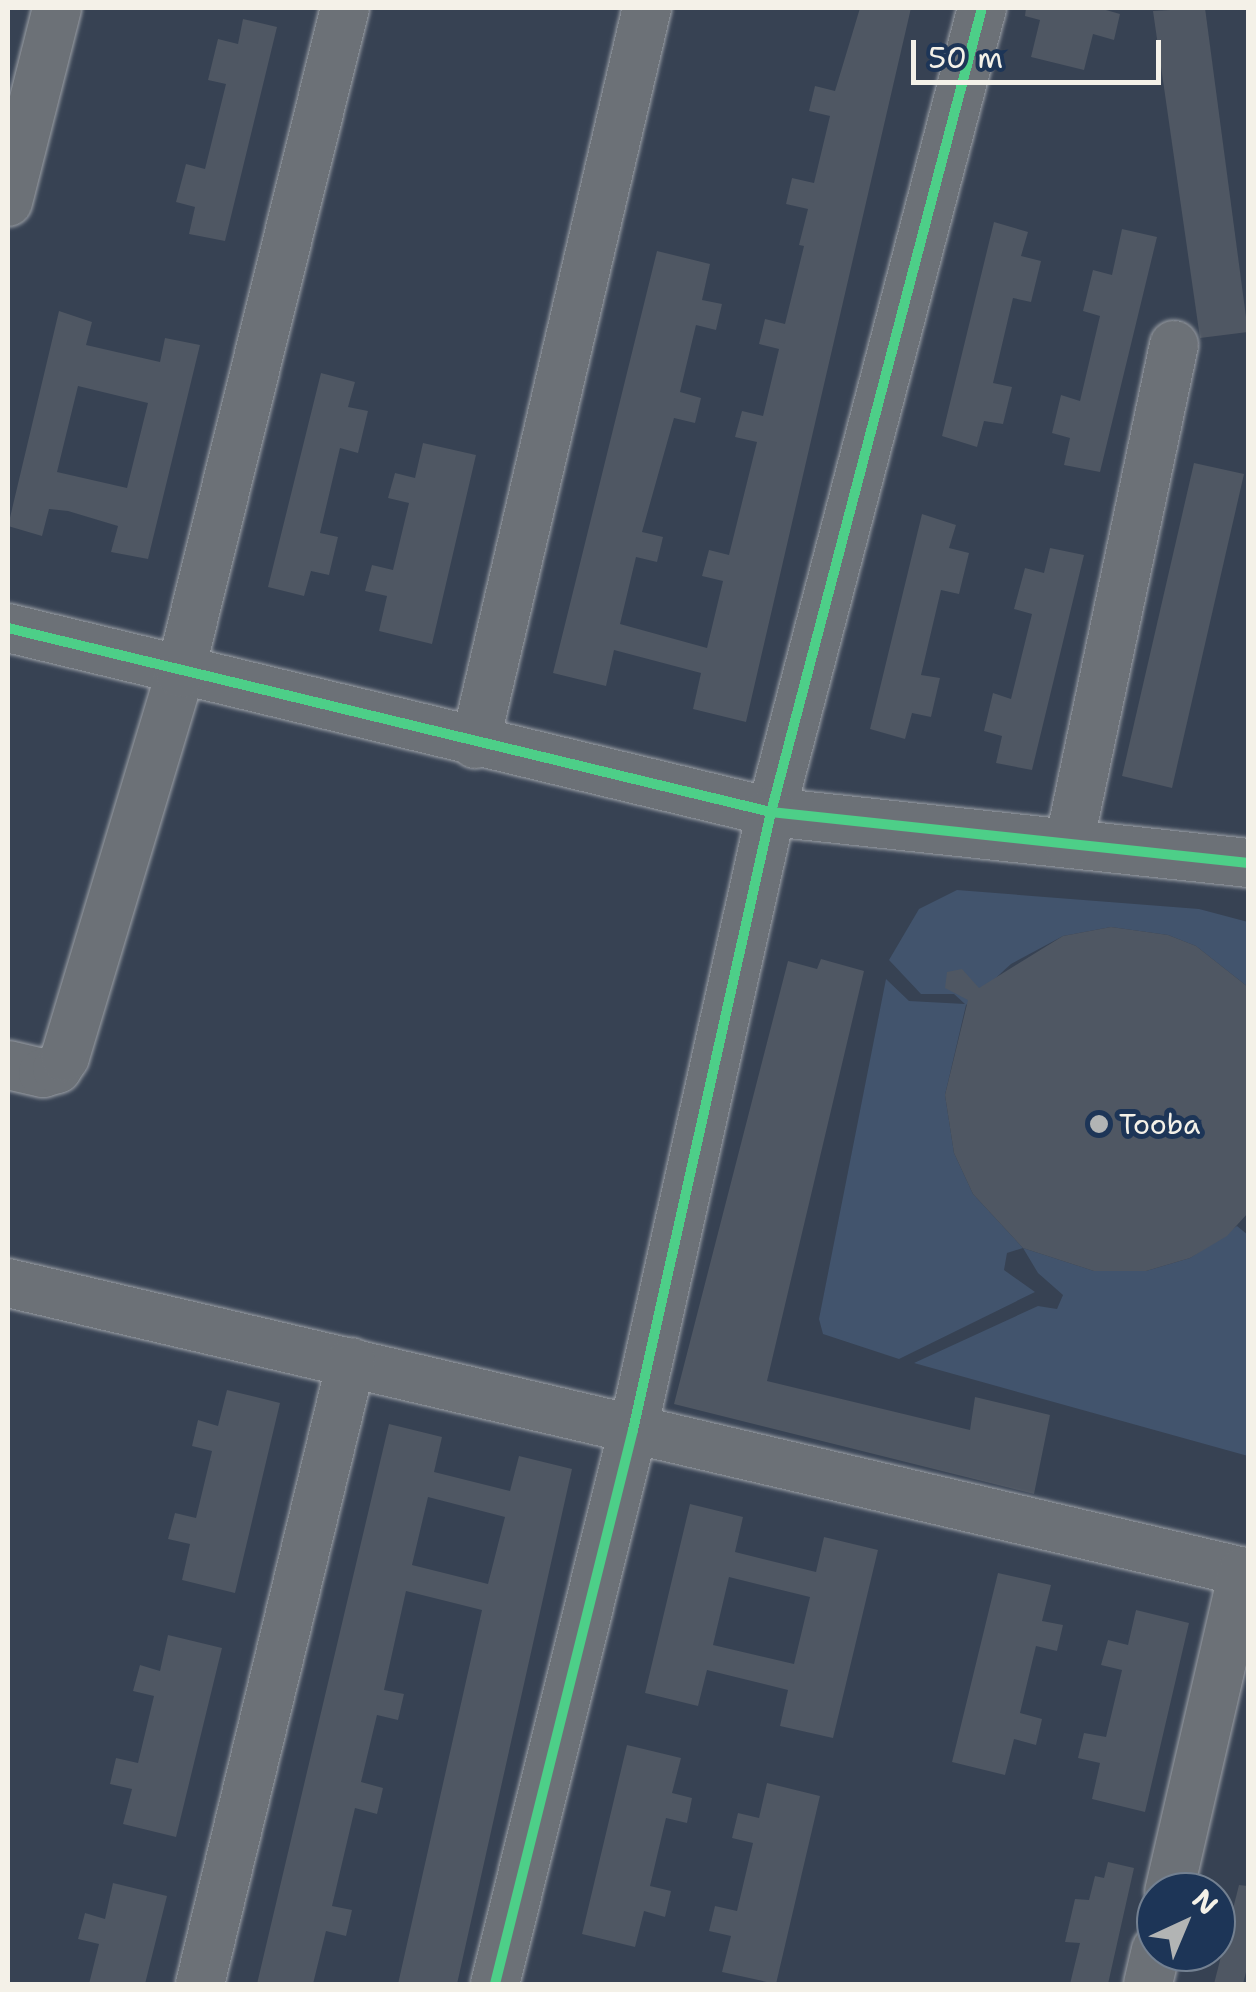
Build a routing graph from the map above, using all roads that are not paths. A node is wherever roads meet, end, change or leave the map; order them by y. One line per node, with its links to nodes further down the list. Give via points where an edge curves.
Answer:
1 (57, 8): 5 (street)
2 (346, 8): 8 (street)
3 (647, 8): 9 (street)
4 (982, 8): 10 (street)
5 (8, 202)
6 (1174, 344): 11 (street)
7 (8, 628): 8 (street)
8 (180, 673): 9 (street); 13 (street, via 65,1057 57,1070 44,1073)
9 (475, 744): 10 (street)
10 (771, 812): 11 (street); 16 (street)
11 (1069, 844): 12 (street)
12 (1248, 863)
13 (8, 1065)
14 (8, 1282): 15 (street)
15 (351, 1362): 16 (street); 19 (street)
16 (633, 1430): 17 (street); 20 (street)
17 (1246, 1572): 18 (street)
18 (1174, 1872)
19 (200, 1984)
20 (495, 1984)

